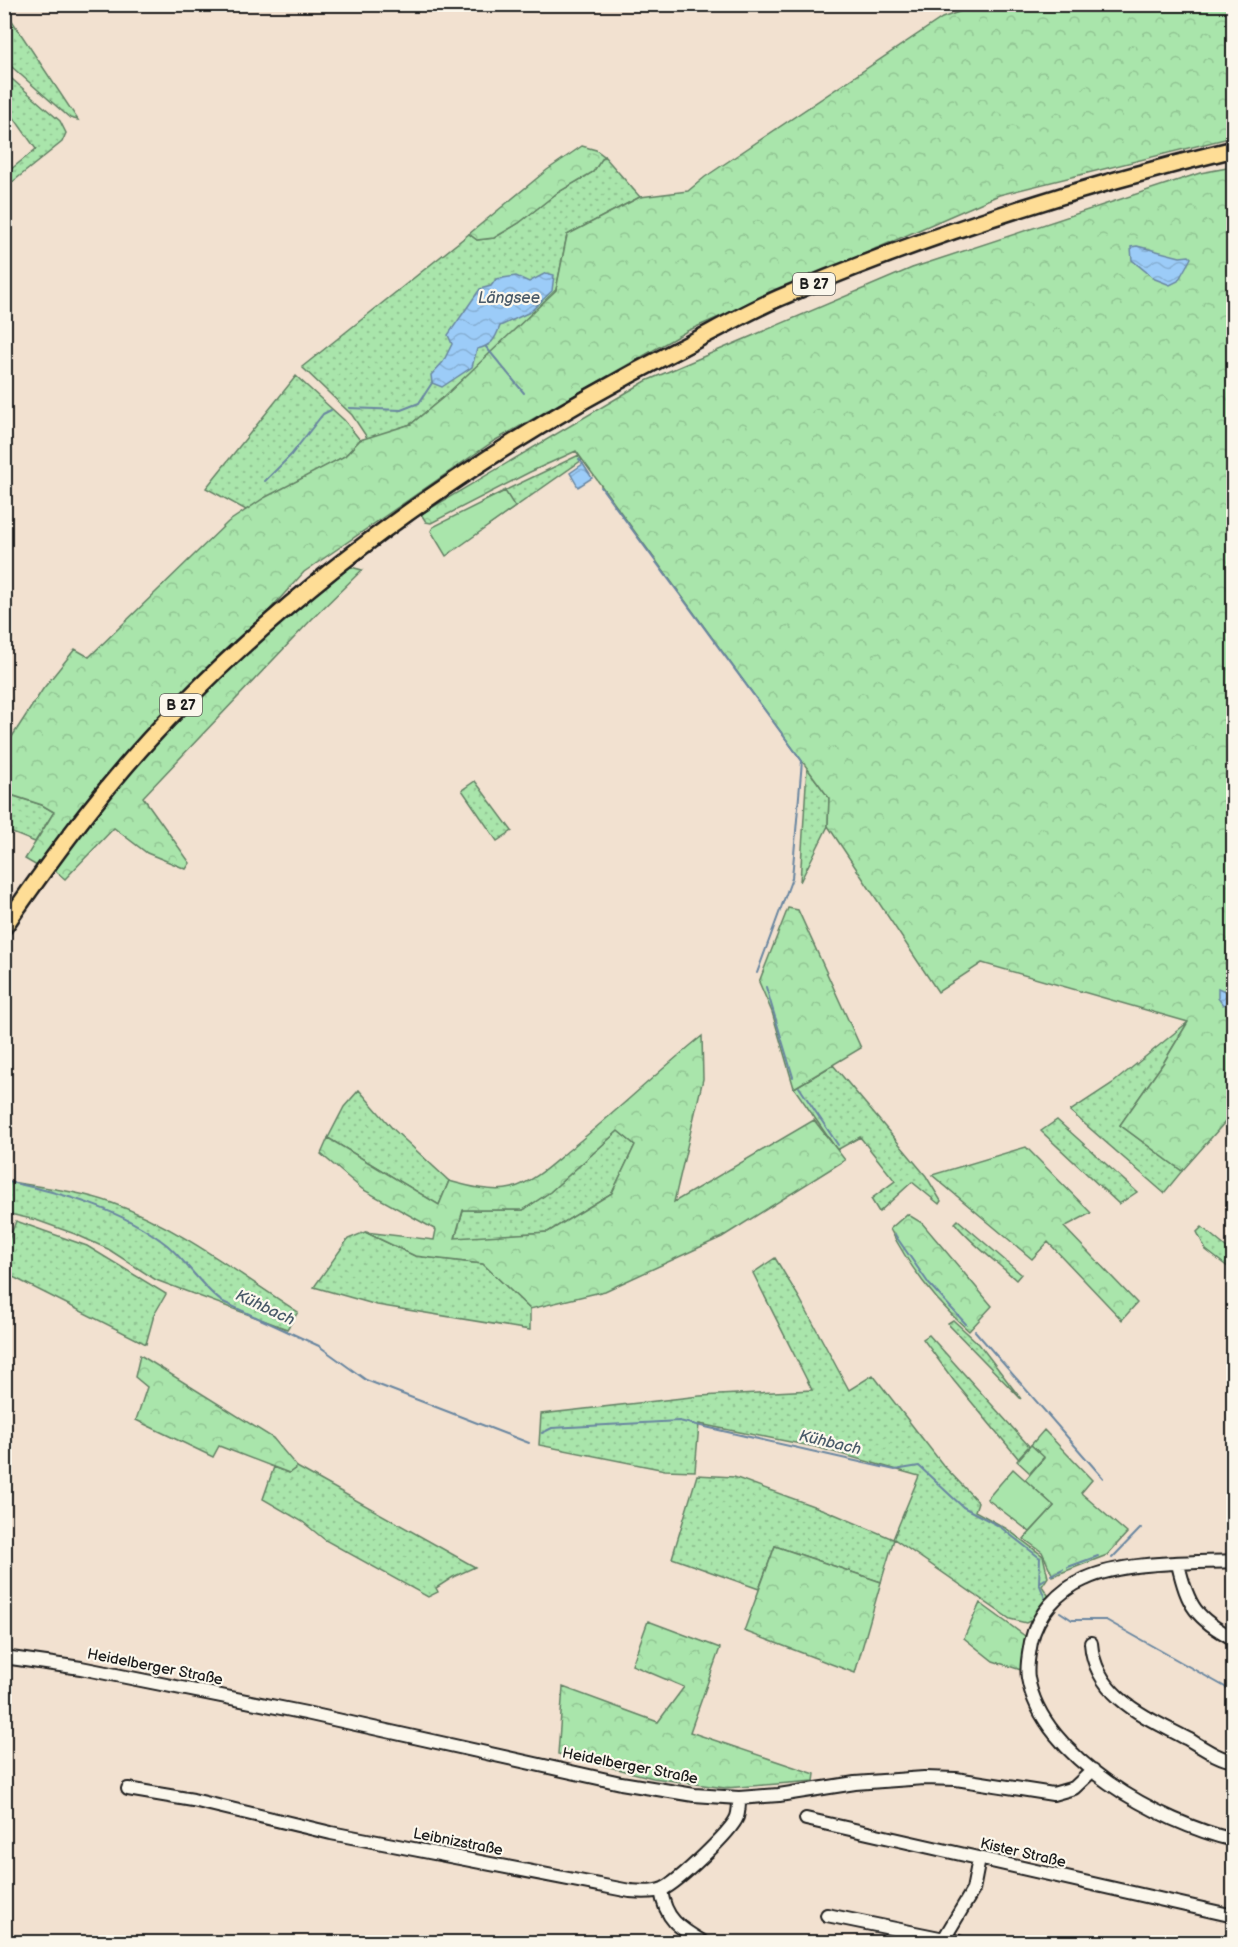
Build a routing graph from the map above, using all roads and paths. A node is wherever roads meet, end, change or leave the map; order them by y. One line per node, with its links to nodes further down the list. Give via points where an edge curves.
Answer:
1 (1233, 149): 2 (main road, B 27, via 1065,193 776,299 629,374 510,444 397,521 300,595 244,645 119,774)
2 (4, 927)
3 (1233, 1561): 4 (street)
4 (1178, 1564): 5 (street, via 1197,1613); 9 (street, via 1087,1578 1056,1598 1033,1633 1027,1660 1034,1697 1062,1740)
5 (1233, 1640)
6 (1091, 1643): 8 (street, via 1093,1664 1104,1682 1132,1709)
7 (4, 1657): 11 (street, Heidelberger Straße, via 81,1668 306,1713 621,1783)
8 (1233, 1761)
9 (1092, 1770): 11 (street, Heidelberger Straße, via 1074,1788 1053,1794 956,1779 896,1778); 13 (street, via 1170,1818)
10 (128, 1789): 15 (street, Leibnizstraße, via 630,1891)
11 (739, 1798): 15 (street, via 734,1822 683,1875)
12 (806, 1819): 14 (street, Kister Straße)
13 (1233, 1840)
14 (979, 1859): 17 (street, Kister Straße); 18 (street, via 973,1890)
15 (661, 1890): 19 (street, via 669,1916)
16 (827, 1915): 18 (street)
17 (1233, 1916)
18 (943, 1941): 20 (street)
19 (703, 1942)
20 (959, 1942)

